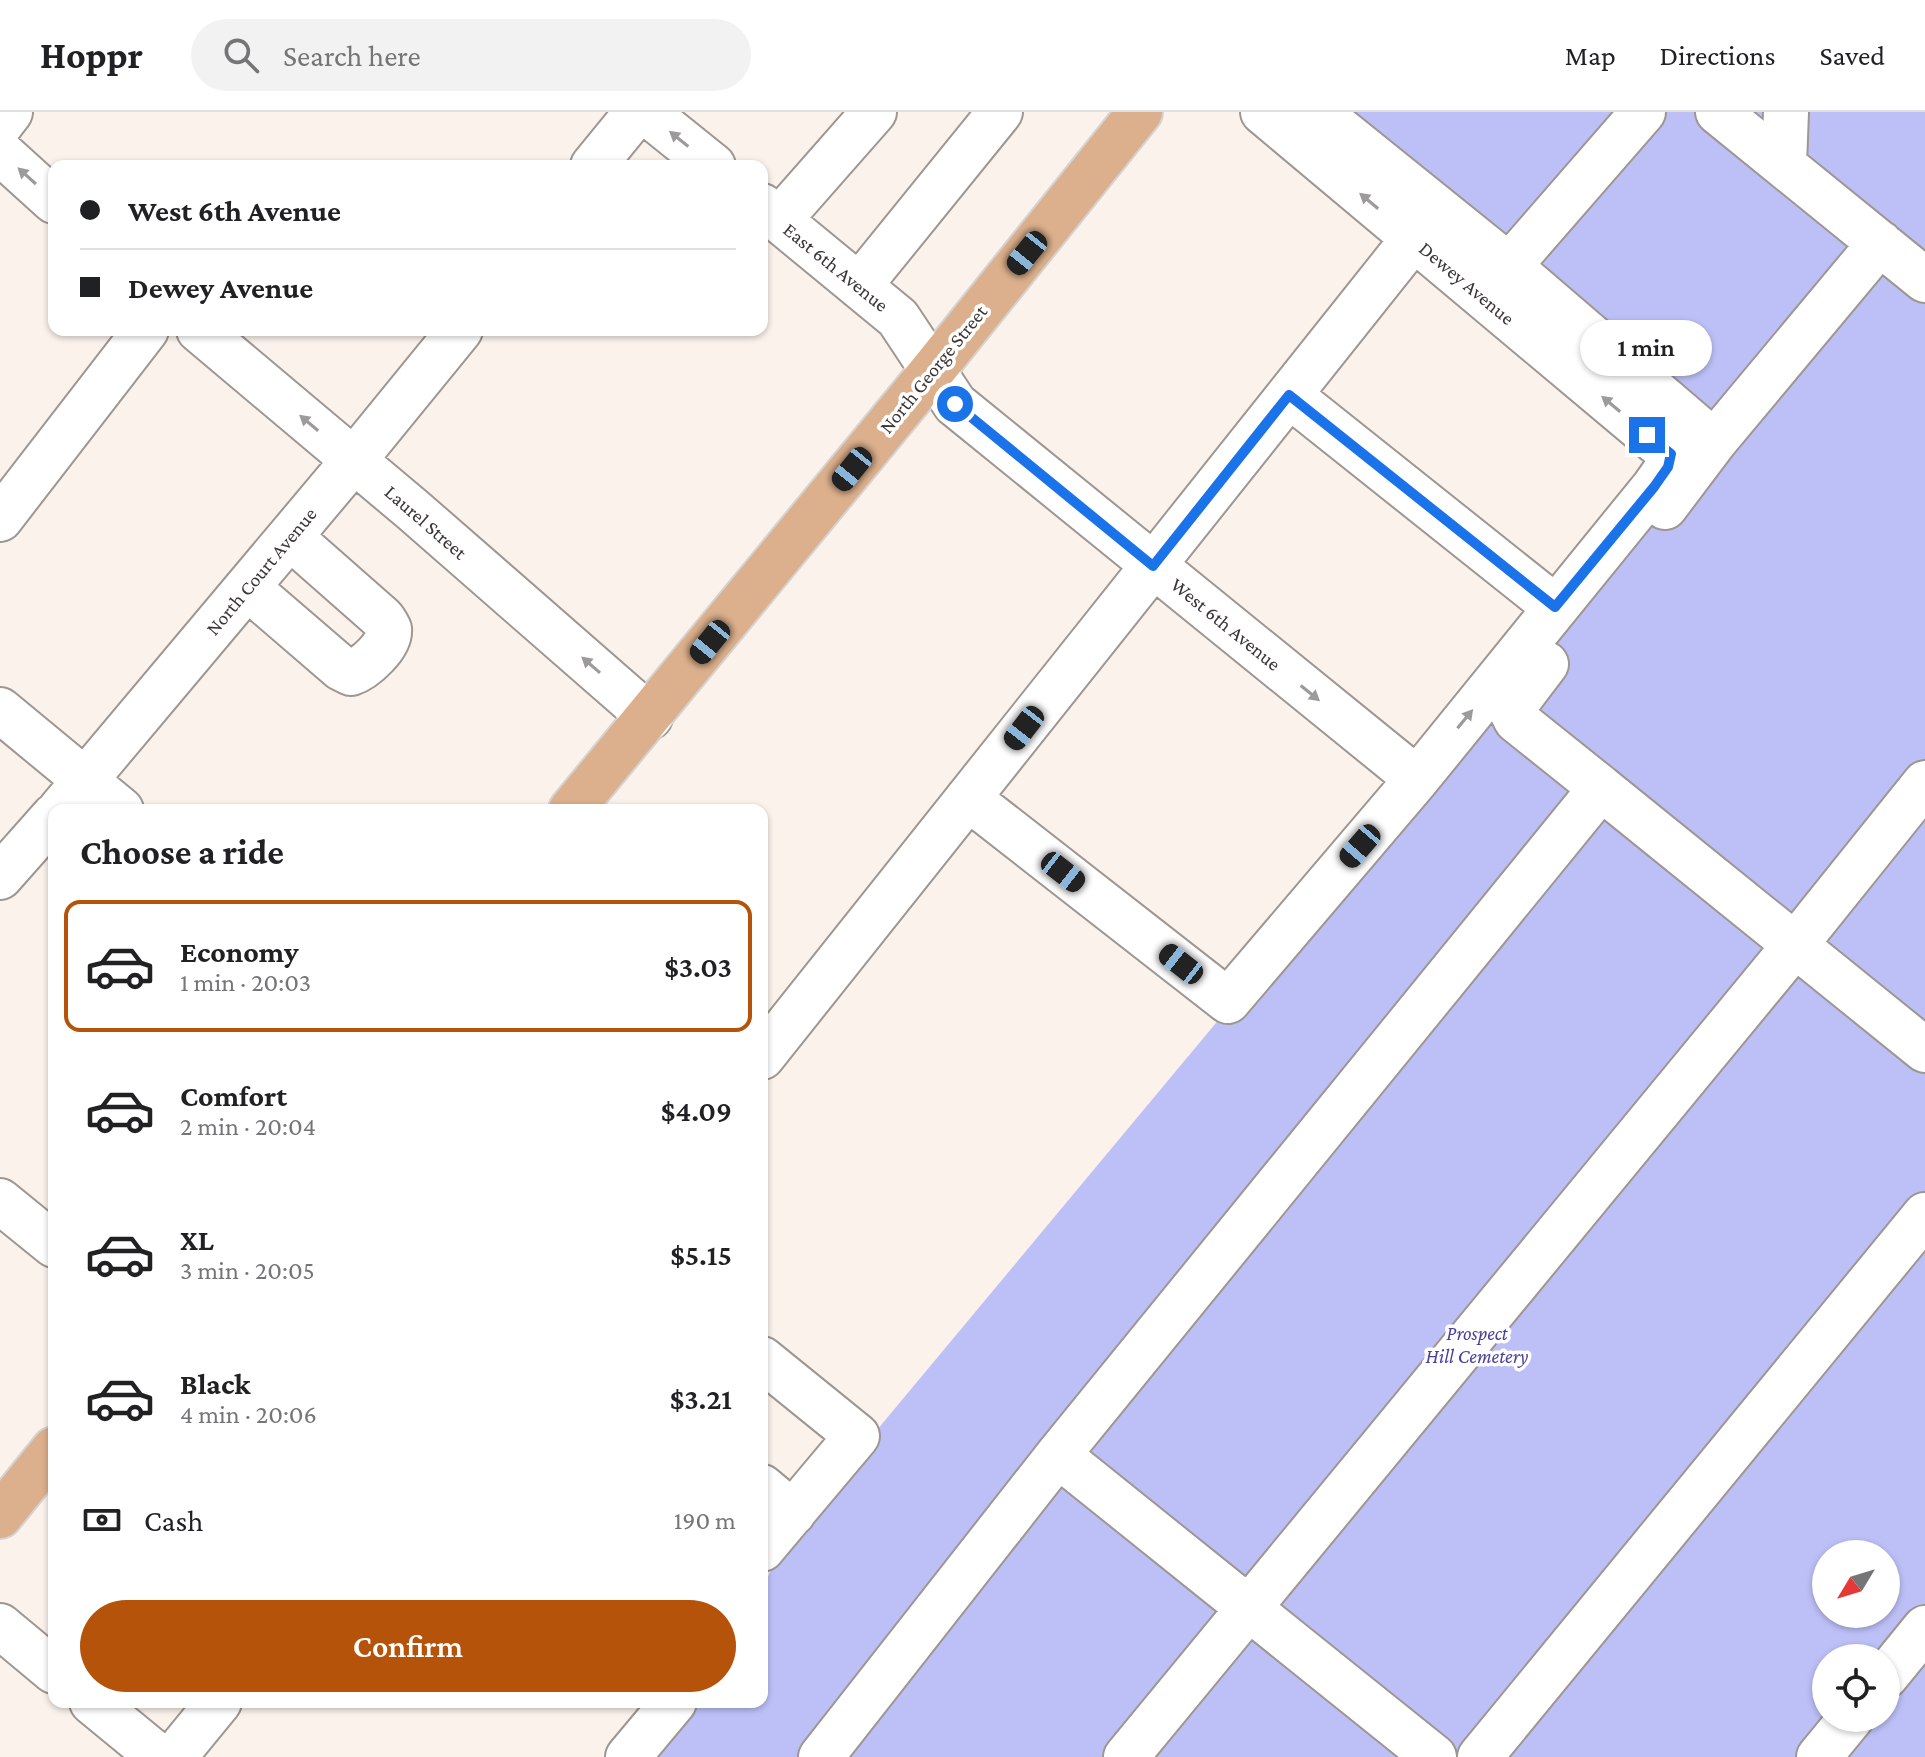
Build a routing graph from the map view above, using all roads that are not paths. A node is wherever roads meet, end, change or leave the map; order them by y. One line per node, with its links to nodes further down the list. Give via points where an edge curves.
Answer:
1 (10, 112): 12 (street)
2 (637, 112): 14 (street)
3 (646, 112): 15 (street, one-way to 3)
4 (874, 112): 18 (street)
5 (1000, 112): 23 (street)
6 (1140, 112): 27 (main road, North George Street)
7 (1263, 112): 19 (street, Dewey Avenue, one-way to 7)
8 (1318, 112): 21 (street)
9 (1643, 112): 21 (street)
10 (1718, 112): 16 (street)
11 (1786, 112): 16 (street)
12 (0, 125)
13 (0, 152): 17 (street, one-way to 13)
14 (598, 160)
15 (706, 160)
16 (1784, 165): 20 (street)
17 (48, 196)
18 (770, 213): 23 (street, East 6th Avenue)
19 (1414, 238): 28 (street); 35 (street, Dewey Avenue, one-way to 19, via 1654,487 1671,454)
20 (1880, 243): 22 (street); 29 (street)
21 (1509, 266): 29 (street)
22 (1925, 280)
23 (859, 286): 27 (street, East 6th Avenue, via 898,318)
24 (141, 336): 31 (street)
25 (206, 336): 30 (street, Laurel Street, one-way to 25)
26 (455, 336): 30 (street, North Court Avenue)
27 (933, 370): 33 (street, West 6th Avenue, via 955,404); 37 (main road, North George Street)
28 (1289, 395): 33 (street); 35 (street)
29 (1714, 442): 40 (street, via 1511,710 1516,720)
30 (354, 460): 32 (street, North Court Avenue); 37 (street, Laurel Street, one-way to 30)
31 (0, 519)
32 (290, 537): 34 (street, North Court Avenue); 34 (street, via 389,628 374,658 361,670 341,668)
33 (1153, 566): 38 (street, West 6th Avenue, one-way to 38); 42 (street)
34 (248, 588): 41 (street, North Court Avenue)
35 (1555, 607): 38 (street, one-way to 35)
36 (0, 710): 41 (street)
37 (650, 717): 44 (main road, North George Street)
38 (1417, 779): 42 (street, via 1228,1001)
39 (1925, 783): 47 (street)
40 (1601, 788): 47 (street); 54 (street)
41 (73, 795): 43 (street)
42 (968, 798): 48 (street)
43 (102, 804)
44 (576, 804)
45 (48, 823): 46 (street)
46 (0, 877)
47 (1795, 945): 49 (street); 59 (street)
48 (768, 1049)
49 (1925, 1050)
50 (0, 1201): 52 (street)
51 (1925, 1215): 76 (street)
52 (48, 1240)
53 (768, 1364): 56 (street, via 857,1436)
54 (1058, 1455): 59 (street); 64 (street)
55 (48, 1456): 57 (main road)
56 (777, 1500): 58 (street)
57 (0, 1516)
58 (768, 1529)
59 (1250, 1609): 74 (street); 75 (street)
60 (0, 1626): 63 (street)
61 (1925, 1628): 62 (street)
62 (1900, 1659)
63 (48, 1666)
64 (864, 1702): 72 (street); 73 (street)
65 (99, 1708): 69 (street)
66 (214, 1708): 70 (street)
67 (669, 1708): 71 (street)
68 (1840, 1732): 77 (street)
69 (159, 1757)
70 (174, 1757)
71 (628, 1757)
72 (821, 1757)
73 (866, 1757)
74 (1126, 1757)
75 (1434, 1757)
76 (1480, 1757)
77 (1819, 1757)

